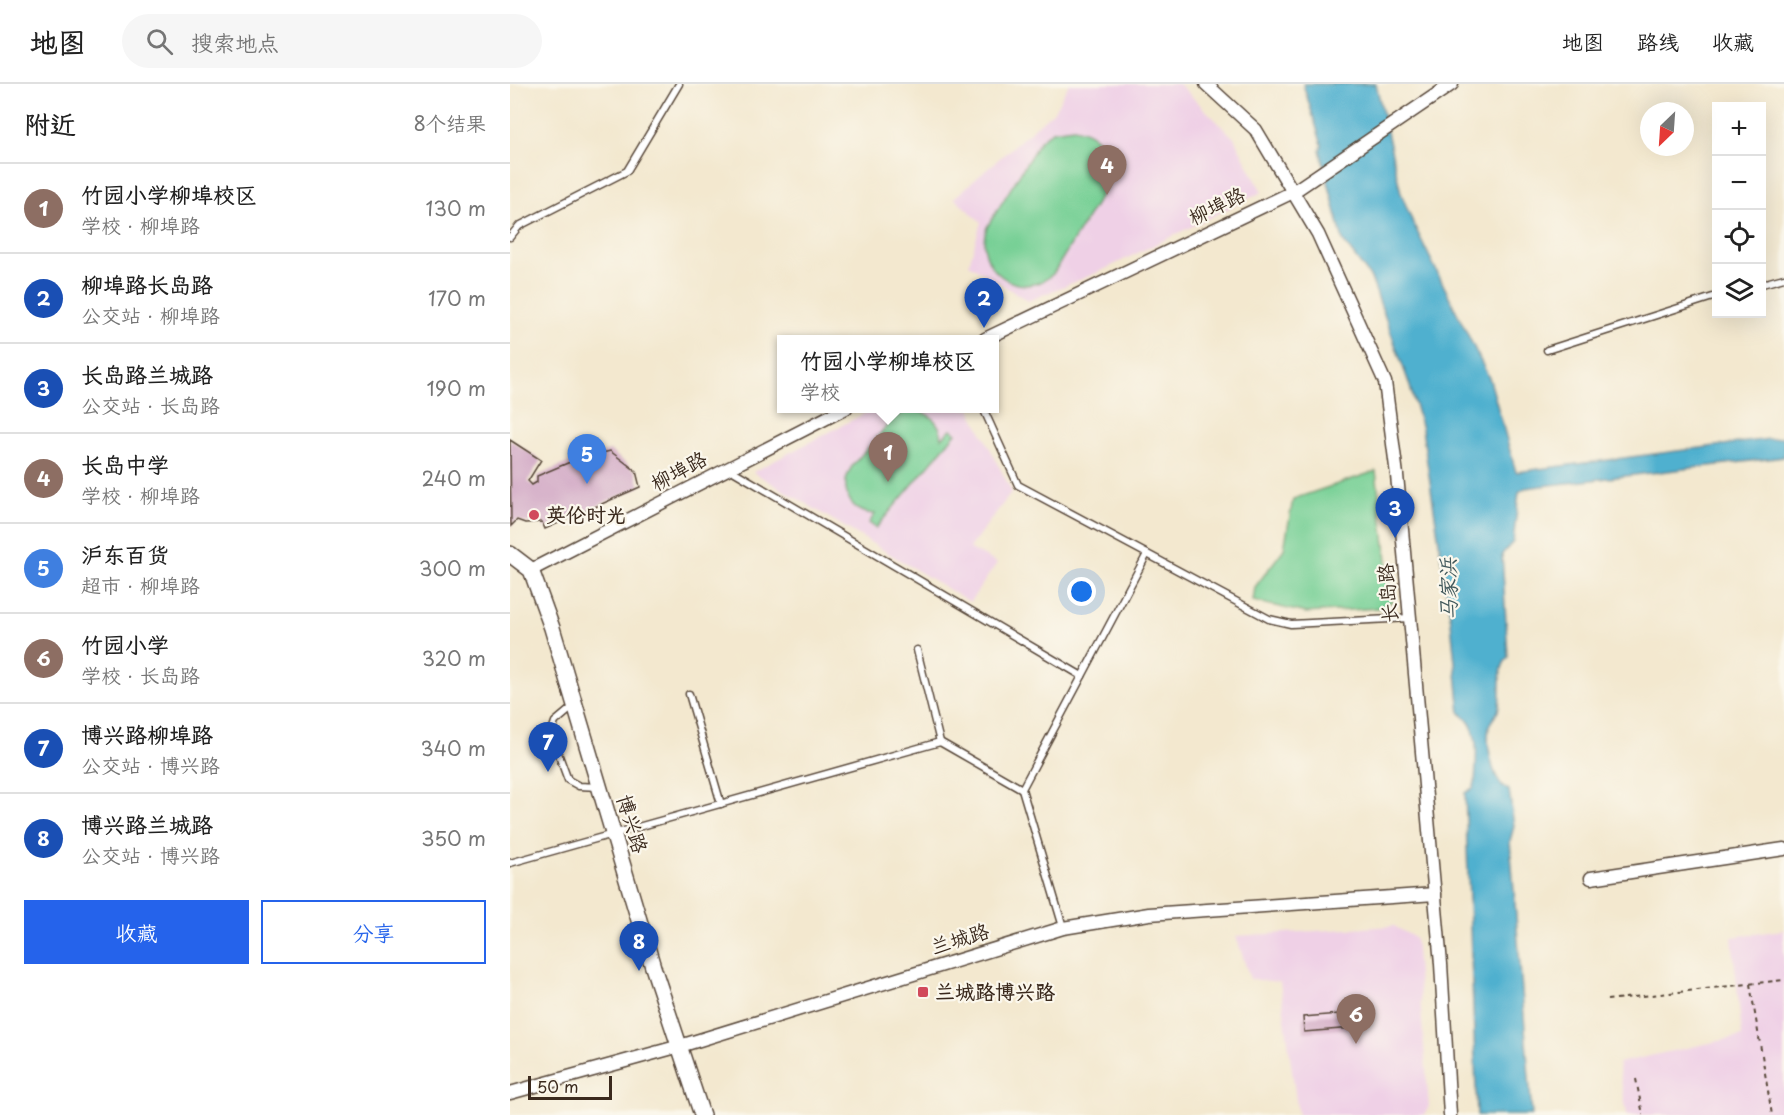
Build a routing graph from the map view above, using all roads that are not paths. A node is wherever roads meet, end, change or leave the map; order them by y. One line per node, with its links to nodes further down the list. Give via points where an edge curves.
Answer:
1 (678, 84): 5 (lane, via 627,171 519,226)
2 (1206, 84): 4 (street, 长岛路, via 1256,130)
3 (1452, 84): 4 (street, 柳埠路)
4 (1293, 192): 9 (street, 柳埠路); 17 (street, 长岛路, via 1318,234 1385,382)
5 (510, 237)
6 (1784, 278): 7 (lane)
7 (1766, 283)
8 (1712, 297): 10 (lane)
9 (993, 335)
10 (1547, 350)
11 (836, 413): 13 (street, 柳埠路)
12 (985, 413): 15 (lane, via 1018,485)
13 (727, 468): 16 (street, 柳埠路); 19 (lane)
14 (510, 554): 16 (street)
15 (1147, 554): 17 (lane, via 1269,619 1291,624); 19 (lane)
16 (531, 570): 21 (street, 博兴路)
17 (1410, 618): 30 (street, 长岛路)
18 (917, 650): 22 (lane)
19 (1082, 676): 24 (lane)
20 (689, 694): 25 (lane)
21 (575, 705): 23 (street, 博兴路); 23 (lane, via 555,722 551,734 568,780 579,786)
22 (940, 742): 24 (lane); 25 (lane)
23 (599, 787): 26 (street, 博兴路)
24 (1022, 789): 31 (lane)
25 (721, 804): 26 (lane)
26 (613, 836): 28 (lane); 32 (street, 博兴路)
27 (1784, 849): 29 (street)
28 (510, 863)
29 (1591, 878)
30 (1434, 894): 31 (street, 兰城路, via 1149,914); 35 (street, 长岛路)
31 (1063, 928): 32 (street, 兰城路)
32 (680, 1046): 33 (street, 兰城路); 34 (street, 博兴路)
33 (510, 1093)
34 (702, 1115)
35 (1450, 1115)

